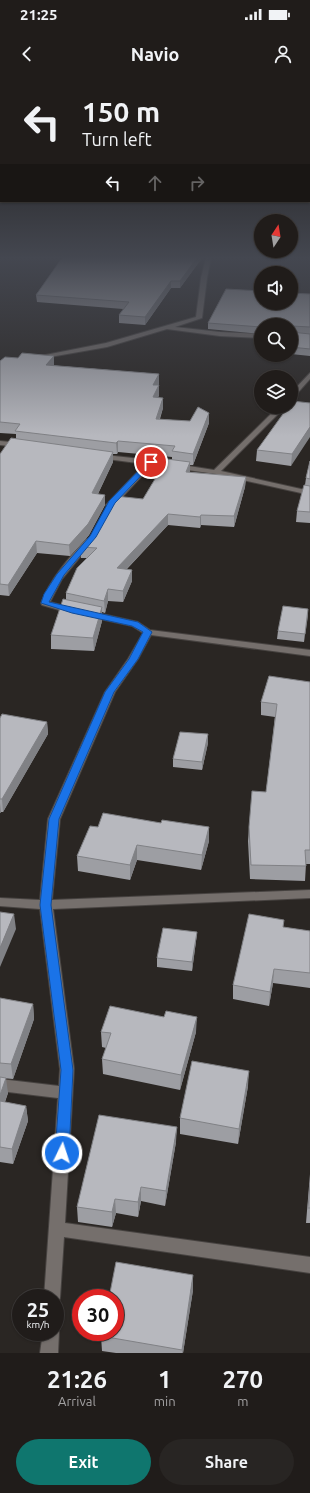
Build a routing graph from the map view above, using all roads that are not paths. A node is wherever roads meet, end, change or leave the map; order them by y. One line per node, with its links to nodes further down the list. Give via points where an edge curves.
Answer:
1 (199, 317): 2 (street)
2 (164, 327): 3 (street); 4 (street, via 107,345)
3 (254, 336)
4 (26, 359)
5 (310, 375): 6 (street)
6 (298, 389)
7 (275, 414): 12 (street)
8 (0, 442): 9 (street)
9 (28, 446)
10 (90, 454): 11 (street)
11 (151, 462): 12 (street); 14 (street, via 112,502)
12 (216, 472): 13 (street)
13 (310, 494)
14 (104, 516)
15 (96, 530): 16 (street, via 61,574 45,603 135,624)
16 (148, 632): 17 (street); 20 (street, via 110,692 54,819)
17 (310, 653)
18 (310, 894): 20 (street)
19 (0, 902): 20 (street)
20 (46, 905): 22 (street, via 67,1070)
21 (0, 1085): 22 (street)
22 (66, 1093): 23 (street)
23 (57, 1229): 24 (street); 25 (street)
24 (310, 1265)
25 (53, 1289)
26 (50, 1341): 27 (street)
27 (49, 1353)

